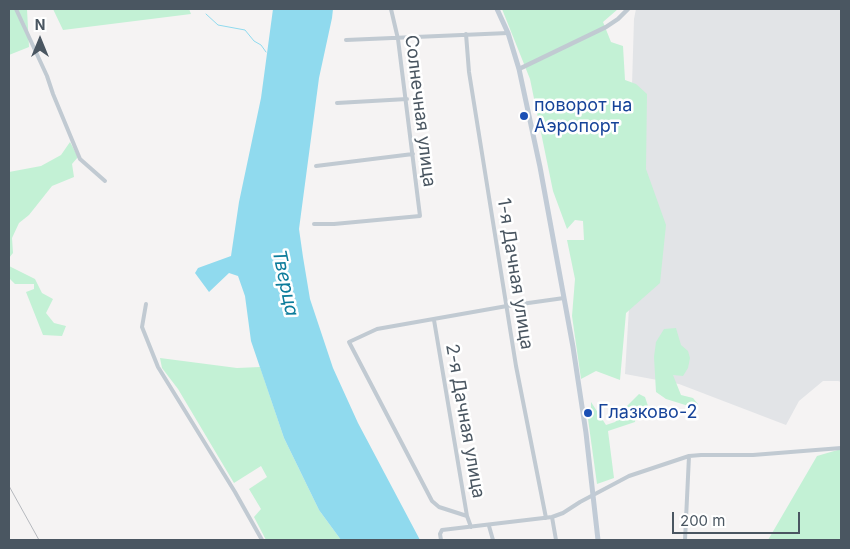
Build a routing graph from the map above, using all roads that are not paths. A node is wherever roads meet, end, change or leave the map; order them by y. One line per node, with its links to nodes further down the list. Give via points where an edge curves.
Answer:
1 (16, 9): 14 (street, via 80,159)
2 (391, 9): 7 (street, Солнечная улица)
3 (497, 9): 5 (main road)
4 (628, 9): 9 (street, via 606,27)
5 (508, 33): 6 (street); 9 (main road)
6 (466, 34): 7 (street); 18 (street, 1-я Дачная улица, via 469,72)
7 (398, 39): 8 (street); 10 (street, Солнечная улица)
8 (346, 40)
9 (519, 69): 16 (main road)
10 (407, 99): 11 (street); 12 (street, Солнечная улица)
11 (337, 104)
12 (413, 154): 13 (street); 15 (street, Солнечная улица, via 420,216)
13 (316, 166)
14 (105, 181)
15 (314, 224)
16 (564, 298): 18 (street); 22 (main road)
17 (146, 304): 28 (street, via 142,327 158,367)
18 (507, 306): 19 (street); 25 (street, 1-я Дачная улица)
19 (434, 320): 23 (street, 2-я Дачная улица); 23 (street, via 377,329 349,342 432,501 444,509)
20 (841, 448): 21 (street)
21 (689, 456): 22 (street, via 628,476); 33 (street)
22 (594, 496): 24 (street); 32 (main road)
23 (467, 516): 27 (street, 2-я Дачная улица)
24 (552, 517): 25 (street); 31 (street)
25 (546, 518): 26 (street)
26 (489, 526): 27 (street); 30 (street)
27 (471, 527): 29 (street, via 442,530)
28 (262, 540)
29 (441, 540)
30 (493, 540)
31 (556, 540)
32 (598, 540)
33 (685, 540)

